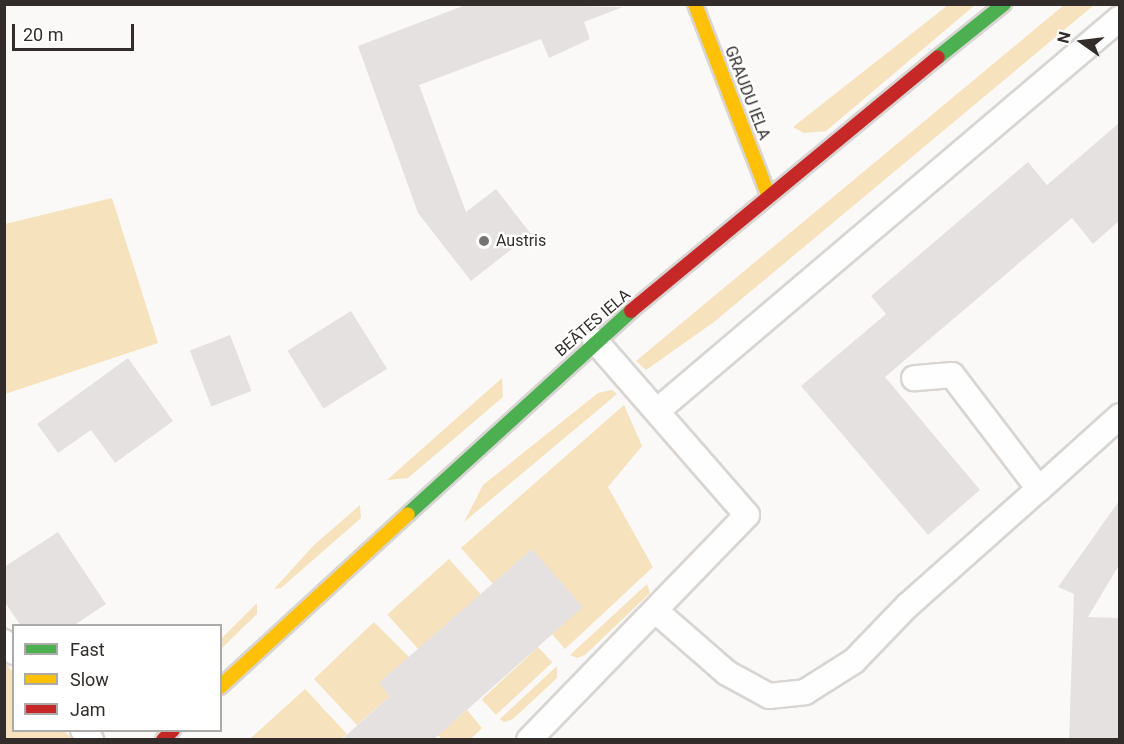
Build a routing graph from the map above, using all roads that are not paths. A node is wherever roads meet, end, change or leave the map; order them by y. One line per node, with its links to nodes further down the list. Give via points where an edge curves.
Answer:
1 (694, 4): 4 (street, GRAUDU IELA)
2 (1004, 4): 4 (street, BEĀTES IELA)
3 (1119, 18): 7 (lane)
4 (768, 194): 5 (street, BEĀTES IELA)
5 (596, 342): 7 (lane); 11 (street, BEĀTES IELA)
6 (914, 378): 9 (lane, via 952,375)
7 (657, 411): 10 (lane, via 747,515)
8 (1119, 416): 9 (lane)
9 (1039, 489): 10 (lane, via 907,606 854,661 805,692 768,696 727,673)
10 (657, 612): 12 (lane)
11 (222, 685)
12 (530, 740)

